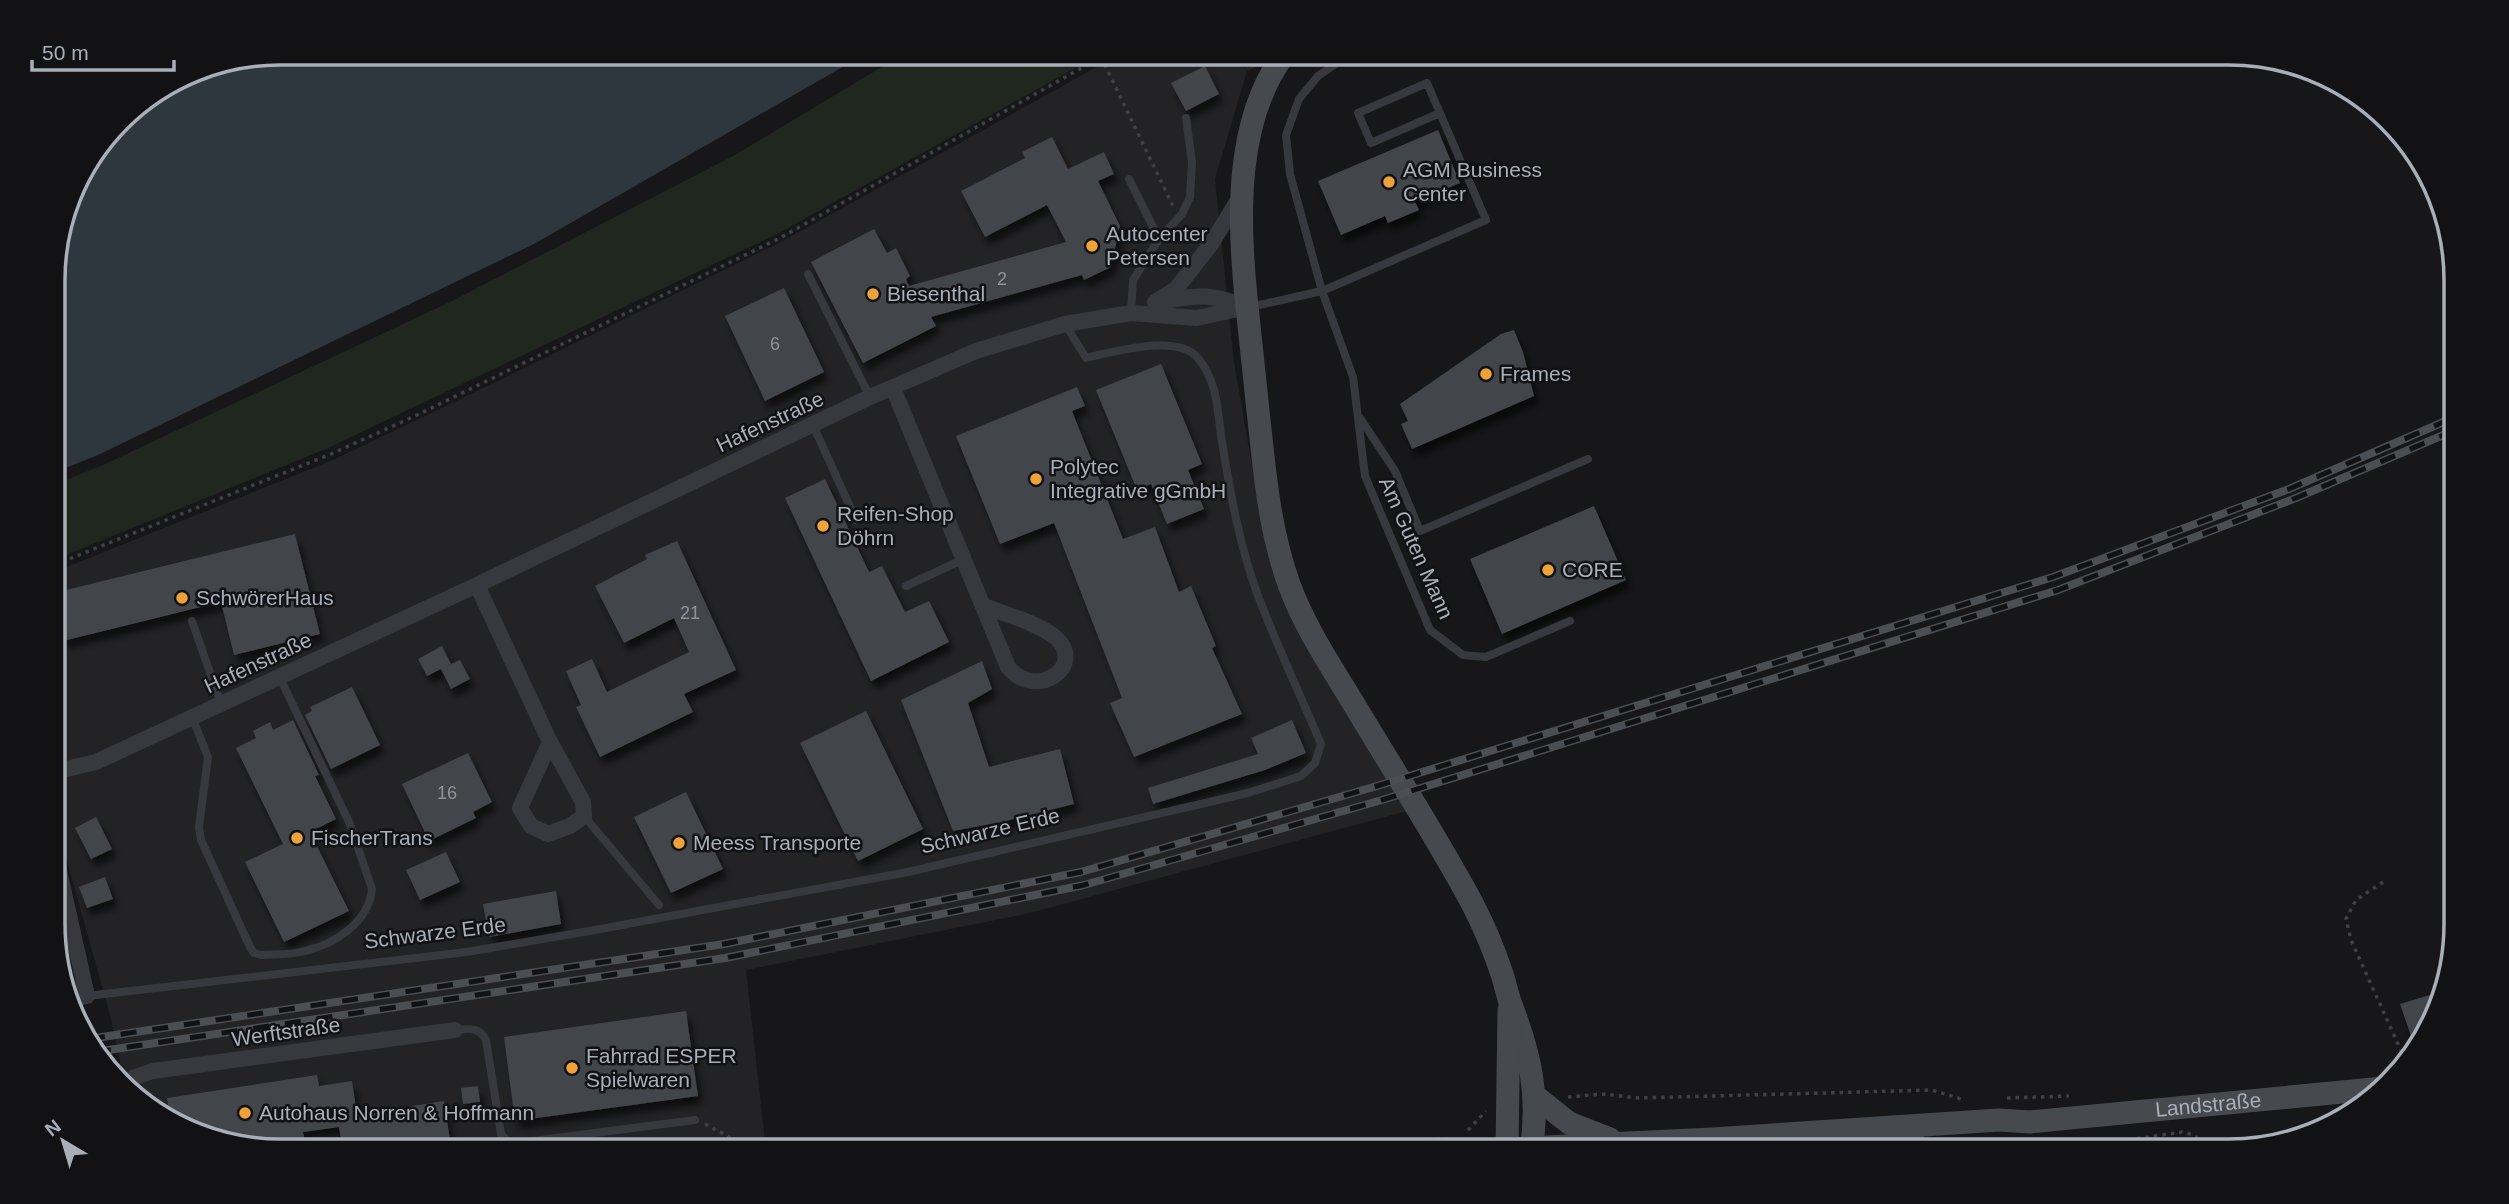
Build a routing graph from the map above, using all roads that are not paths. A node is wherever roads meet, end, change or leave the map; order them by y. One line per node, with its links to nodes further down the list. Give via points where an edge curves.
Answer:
1 (1277, 65): 6 (street, via 1254,118)
2 (1334, 65): 9 (lane, Am Guten Mann, via 1299,99 1286,135 1290,174)
3 (1440, 113): 3 (lane, via 1427,83 1358,113 1371,144); 9 (lane, via 1486,220)
4 (1186, 118): 7 (lane, via 1192,162 1190,197 1182,214)
5 (1129, 180): 7 (lane)
6 (1240, 197): 10 (street, Hafenstraße, via 1176,289); 11 (street)
7 (1159, 239): 12 (lane, via 1133,280)
8 (808, 274): 15 (lane)
9 (1322, 291): 11 (lane); 16 (lane, Am Guten Mann, via 1353,377)
10 (1155, 302): 11 (street, Hafenstraße, via 1202,295); 12 (street, Hafenstraße)
11 (1247, 307): 12 (street, Hafenstraße, via 1197,318); 35 (street, via 1266,492 1291,588 1322,651 1473,905)
12 (1131, 313): 13 (street, Hafenstraße)
13 (1065, 324): 14 (street, Hafenstraße, via 976,351); 34 (lane, Schwarze Erde, via 1086,358 1172,345 1197,356 1216,390 1219,430 1241,540 1257,593 1321,744 1315,763 1301,776 1248,793 908,872 609,928 467,952)
14 (892, 388): 15 (street, Hafenstraße); 20 (street)
15 (870, 397): 17 (street, Hafenstraße)
16 (1358, 416): 18 (lane, via 1395,471 1420,531); 25 (lane, Am Guten Mann, via 1365,476 1430,631 1463,655 1486,657)
17 (813, 425): 19 (lane); 21 (street, Hafenstraße)
18 (1588, 459)
19 (856, 520)
20 (964, 559): 22 (lane); 23 (street)
21 (477, 585): 26 (street, Hafenstraße); 29 (street)
22 (906, 586)
23 (984, 606): 23 (street, via 1013,674 1035,682 1060,671 1065,650 1054,636)
24 (192, 621): 27 (lane)
25 (1570, 621)
26 (279, 677): 27 (street, Hafenstraße); 28 (lane, via 350,824 372,889 357,921 339,938 304,951 261,956 250,947 201,840 208,757)
27 (221, 704): 28 (street, Hafenstraße)
28 (192, 717): 30 (street, Hafenstraße, via 96,762)
29 (550, 742): 31 (street, via 583,802); 31 (street, via 520,808 531,826 548,834)
30 (65, 769)
31 (584, 816): 32 (lane)
32 (659, 905)
33 (65, 912): 34 (street, Schwarze Erde)
34 (80, 997)
35 (1509, 1000): 39 (street, via 1524,1038); 44 (street)
36 (455, 1030): 37 (street, Werftstraße, via 153,1071); 42 (lane, via 476,1028 486,1040)
37 (132, 1079)
38 (2366, 1090): 41 (street, Landstraße)
39 (1535, 1096): 45 (street); 46 (street, via 1569,1123)
40 (695, 1120): 43 (lane)
41 (2030, 1122): 47 (street, via 1999,1120); 48 (street, via 1986,1133)
42 (506, 1139)
43 (549, 1139)
44 (1507, 1139)
45 (1532, 1139)
46 (1612, 1139)
47 (1688, 1139)
48 (1921, 1139)

